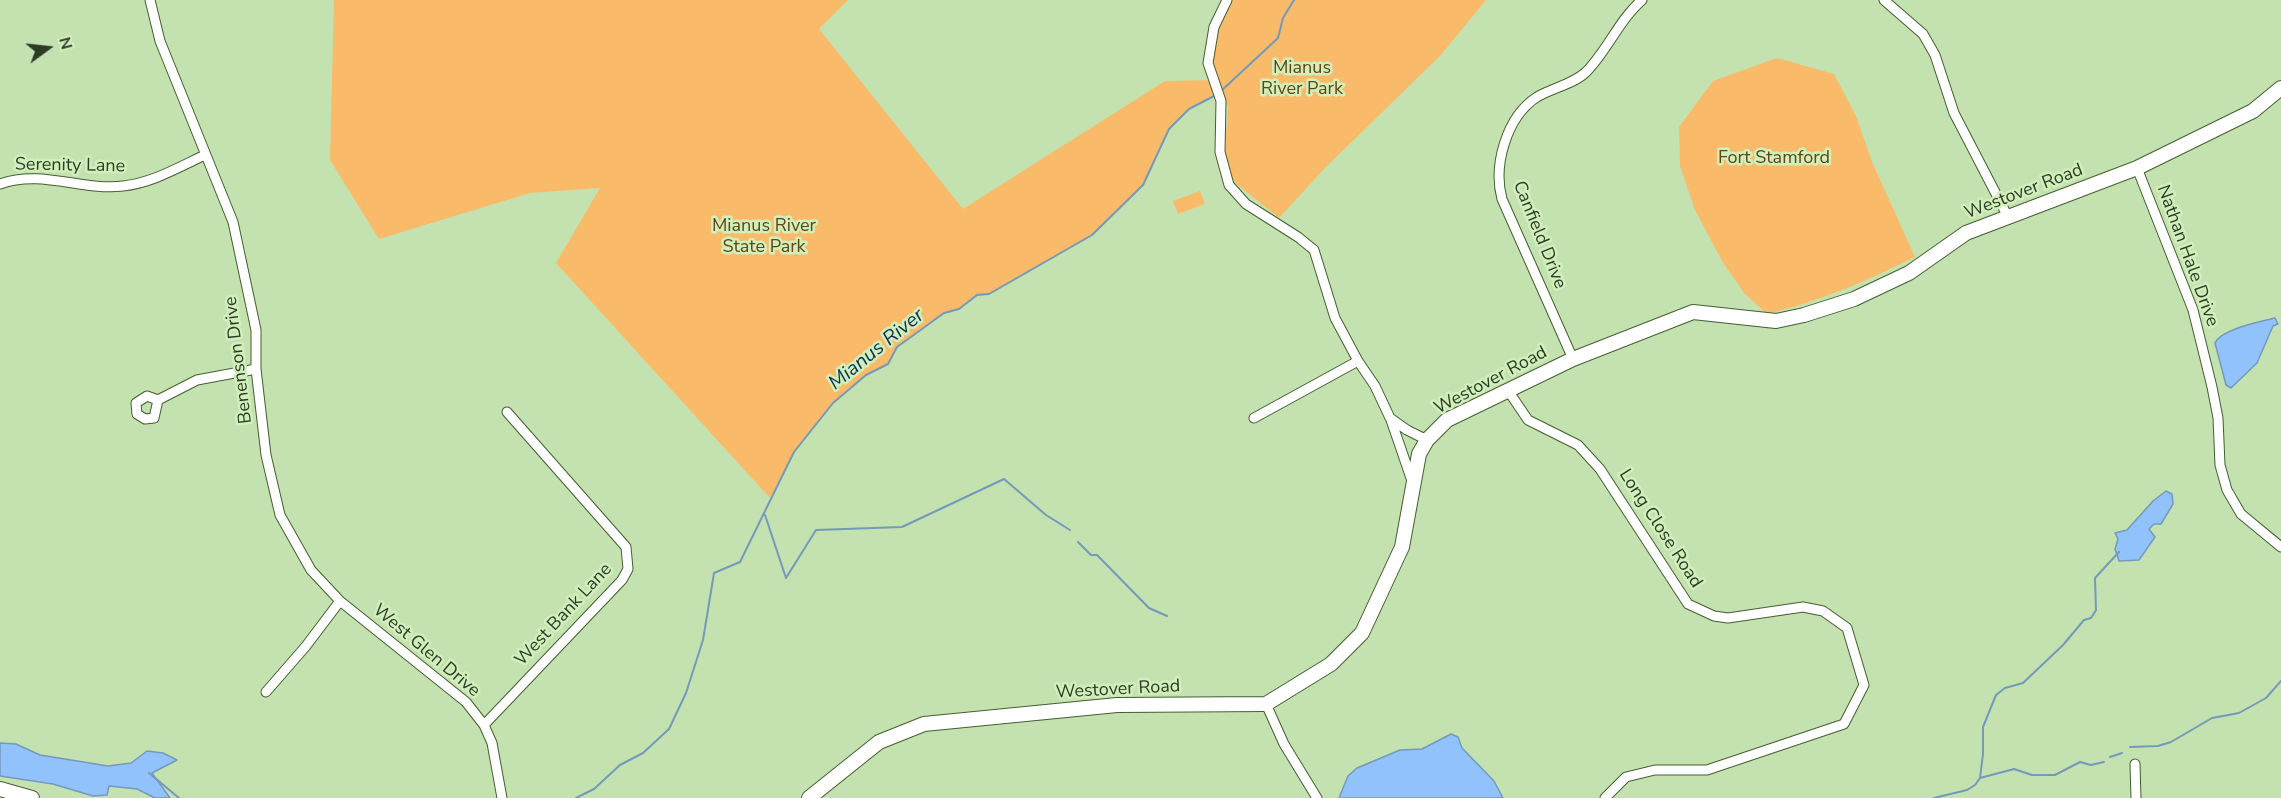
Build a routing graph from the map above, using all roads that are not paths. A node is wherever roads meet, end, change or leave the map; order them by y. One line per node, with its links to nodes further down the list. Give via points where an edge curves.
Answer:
1 (150, 0): 6 (street, Benenson Drive, via 160,41)
2 (1227, 0): 11 (street, via 1214,27 1208,63 1221,101 1220,152 1229,185 1246,204 1314,250 1335,318)
3 (1642, 0): 10 (street, Canfield Drive, via 1583,75 1535,98 1525,108 1505,140 1501,157 1502,200)
4 (1884, 0): 9 (street, via 1909,20 1931,48 1954,113)
5 (2281, 88): 7 (street, Westover Road, via 2253,111)
6 (205, 155): 8 (street, Serenity Lane, via 157,177 123,186 28,178); 12 (street, Benenson Drive, via 233,222 256,330)
7 (2137, 168): 9 (street, Westover Road); 21 (street, Nathan Hale Drive, via 2193,310 2218,418 2220,465 2227,490 2242,515)
8 (0, 184)
9 (2008, 217): 10 (street, Westover Road, via 1966,233 1910,273 1886,285 1804,315 1776,321 1693,312)
10 (1573, 359): 13 (street, Westover Road)
11 (1358, 361): 16 (street); 17 (street)
12 (256, 369): 14 (street, via 197,380); 20 (street, Benenson Drive, via 272,488)
13 (1507, 389): 18 (street, Westover Road, via 1447,420); 32 (street, Long Close Road, via 1528,420 1578,445 1600,469 1688,604 1707,614 1728,618 1803,607 1823,611 1847,628 1864,685 1844,723 1707,770 1655,770 1626,777)
14 (158, 400)
15 (507, 412): 25 (street, West Bank Lane, via 626,547 628,568 622,580)
16 (1254, 418)
17 (1390, 418): 18 (street); 19 (street)
18 (1426, 440): 19 (street, Westover Road)
19 (1412, 481): 24 (street, Westover Road, via 1402,547 1362,633 1331,664)
20 (296, 547): 22 (street, West Glen Drive)
21 (2281, 547)
22 (340, 602): 23 (street); 25 (street, West Glen Drive, via 466,702)
23 (266, 692)
24 (1266, 704): 30 (street, Westover Road, via 1117,705 924,724 879,742); 31 (street, via 1284,744)
25 (484, 725): 29 (street, West Glen Drive, via 492,743)
26 (2135, 764): 33 (street)
27 (0, 789): 28 (street)
28 (32, 798)
29 (502, 798)
30 (809, 798)
31 (1317, 798)
32 (1605, 798)
33 (2136, 798)

